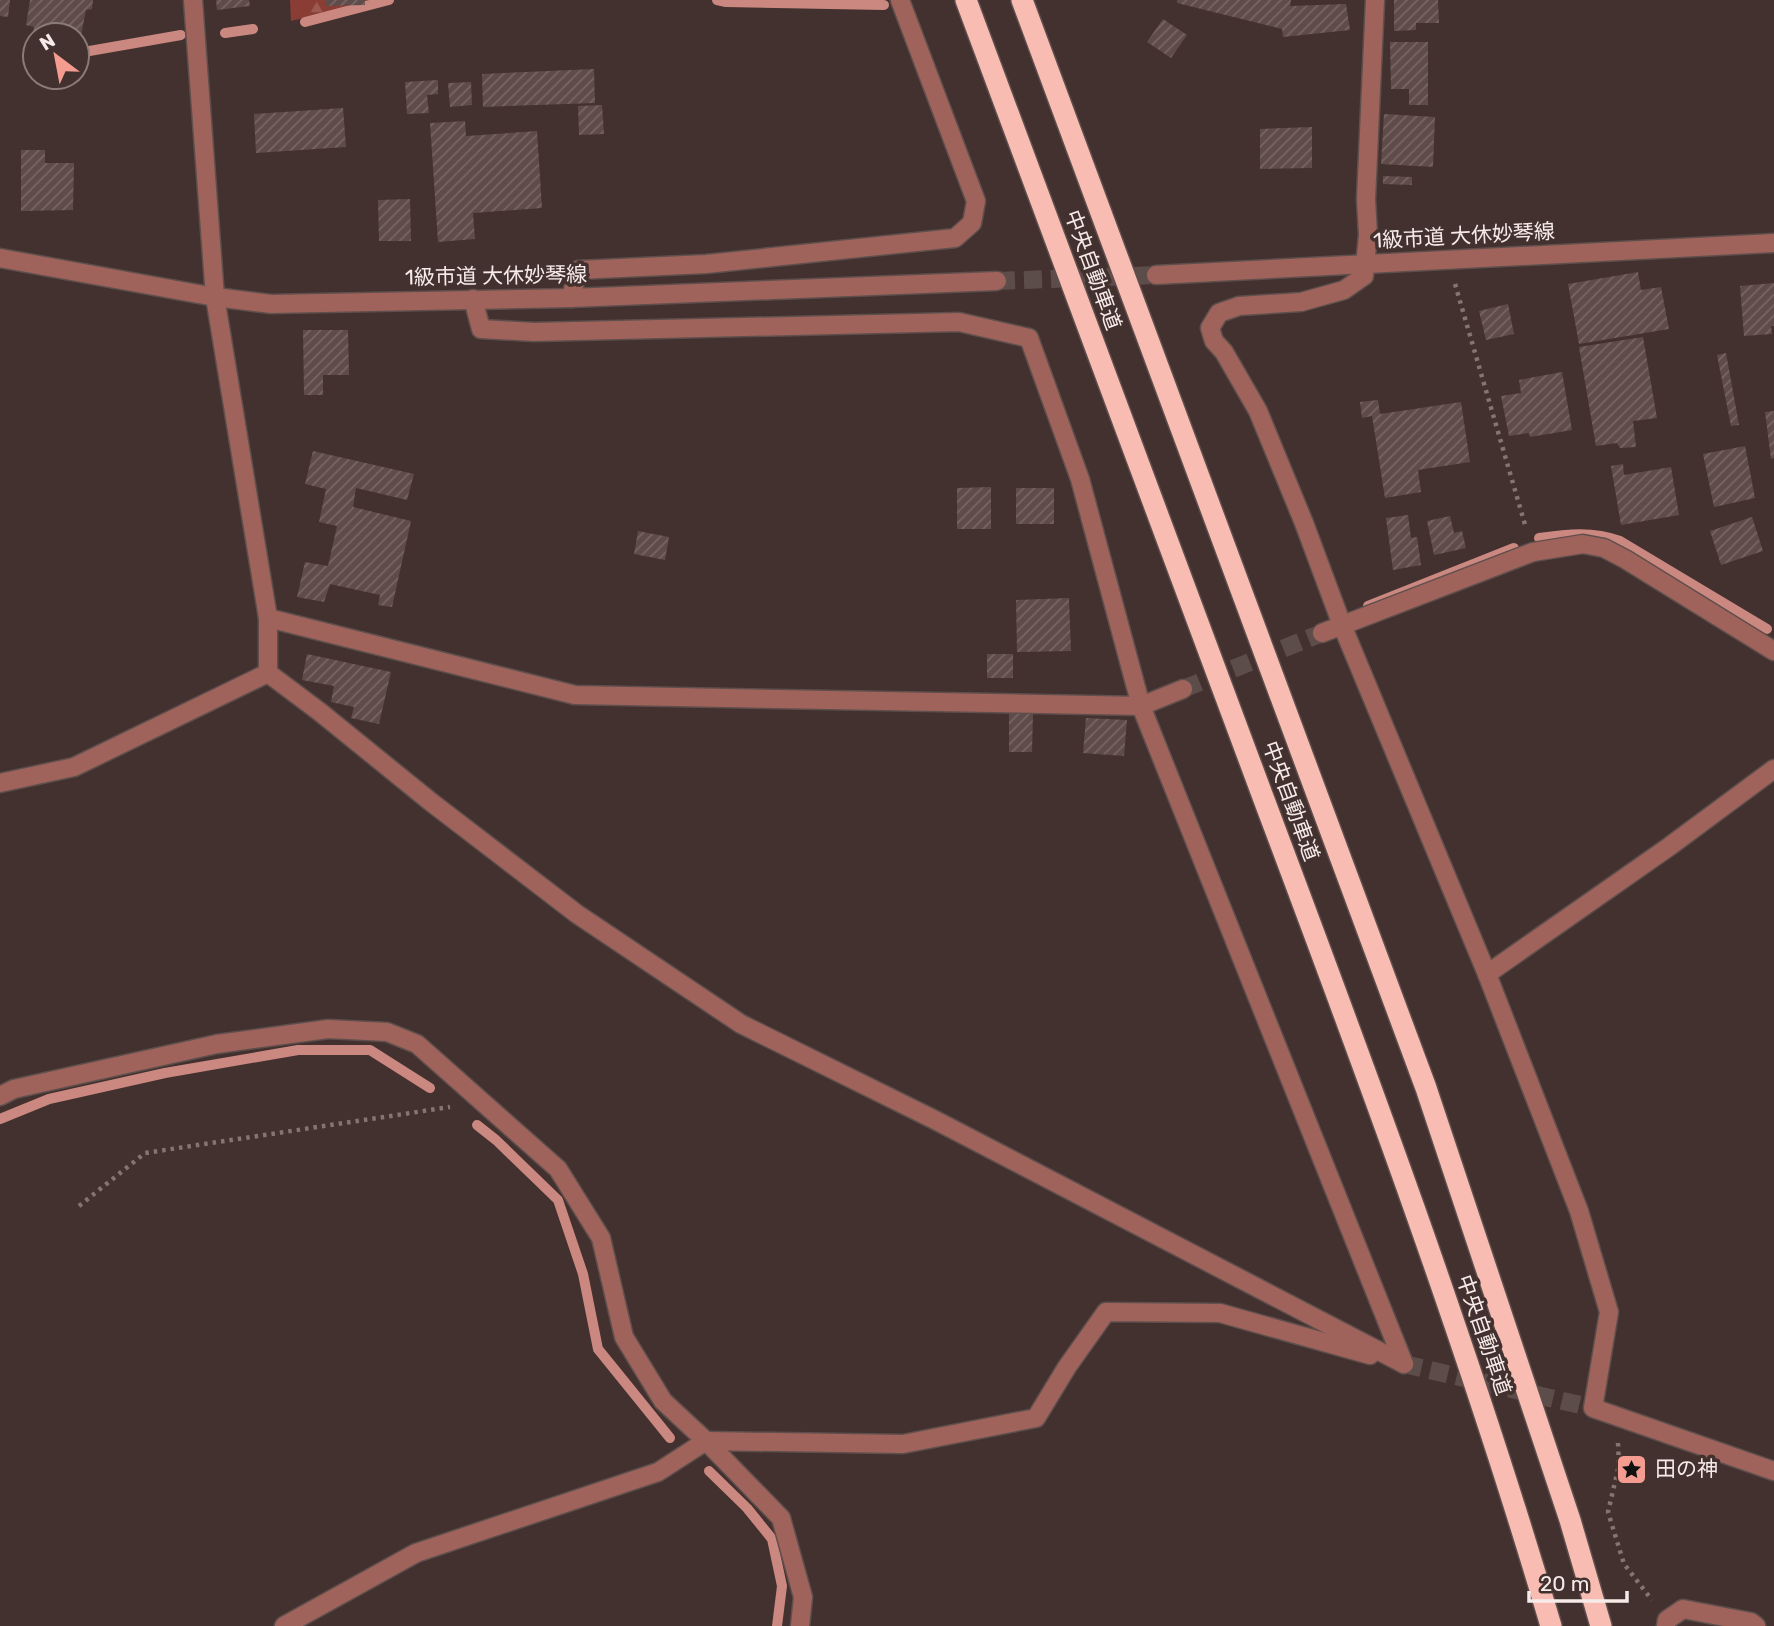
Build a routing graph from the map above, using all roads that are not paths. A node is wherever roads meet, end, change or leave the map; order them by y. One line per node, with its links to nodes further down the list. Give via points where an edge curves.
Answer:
1 (193, 0): 11 (street)
2 (900, 0): 12 (street, via 976,201 972,223 956,238 706,264 578,270)
3 (966, 0): 31 (highway, 中央自動車道, via 1380,1108 1454,1320)
4 (1021, 0): 32 (highway, 中央自動車道, via 1426,1088)
5 (1375, 0): 8 (street)
6 (1774, 243): 8 (street, 1級市道 大休妙琴線)
7 (0, 258): 11 (street, 1級市道 大休妙琴線)
8 (1366, 264): 9 (street, 1級市道 大休妙琴線); 15 (street, via 1364,276 1345,290 1301,302 1239,306 1219,313 1210,328 1258,411)
9 (1156, 275)
10 (997, 281): 12 (street, 1級市道 大休妙琴線)
11 (215, 297): 13 (street, 1級市道 大休妙琴線, via 271,304); 14 (street)
12 (571, 298): 13 (street, 1級市道 大休妙琴線)
13 (473, 299): 20 (street, via 481,329 547,332 959,321 1029,338 1080,479)
14 (268, 618): 18 (street); 20 (street, via 575,695)
15 (1342, 625): 16 (street); 17 (street, via 1533,552 1583,544 1604,548); 23 (street)
16 (1322, 633)
17 (1774, 651)
18 (268, 673): 22 (street, via 74,767); 25 (street, via 577,914 741,1024 936,1120)
19 (1183, 689): 20 (street)
20 (1141, 706): 25 (street)
21 (1774, 769): 23 (street)
22 (0, 783)
23 (1487, 974): 27 (street, via 1578,1211 1609,1312 1593,1408)
24 (0, 1096): 26 (street, via 14,1089 217,1044 328,1029 387,1032 417,1044 558,1169 601,1238 624,1337 663,1401)
25 (1404, 1364): 26 (street, via 1220,1313 1106,1312 1036,1418 903,1444)
26 (706, 1441): 29 (street, via 658,1472 416,1553); 30 (street, via 781,1518 803,1597)
27 (1774, 1471)
28 (1667, 1623): 33 (street, via 1683,1609)
29 (284, 1626)
30 (800, 1626)
31 (1551, 1626)
32 (1601, 1626)
33 (1756, 1626)

